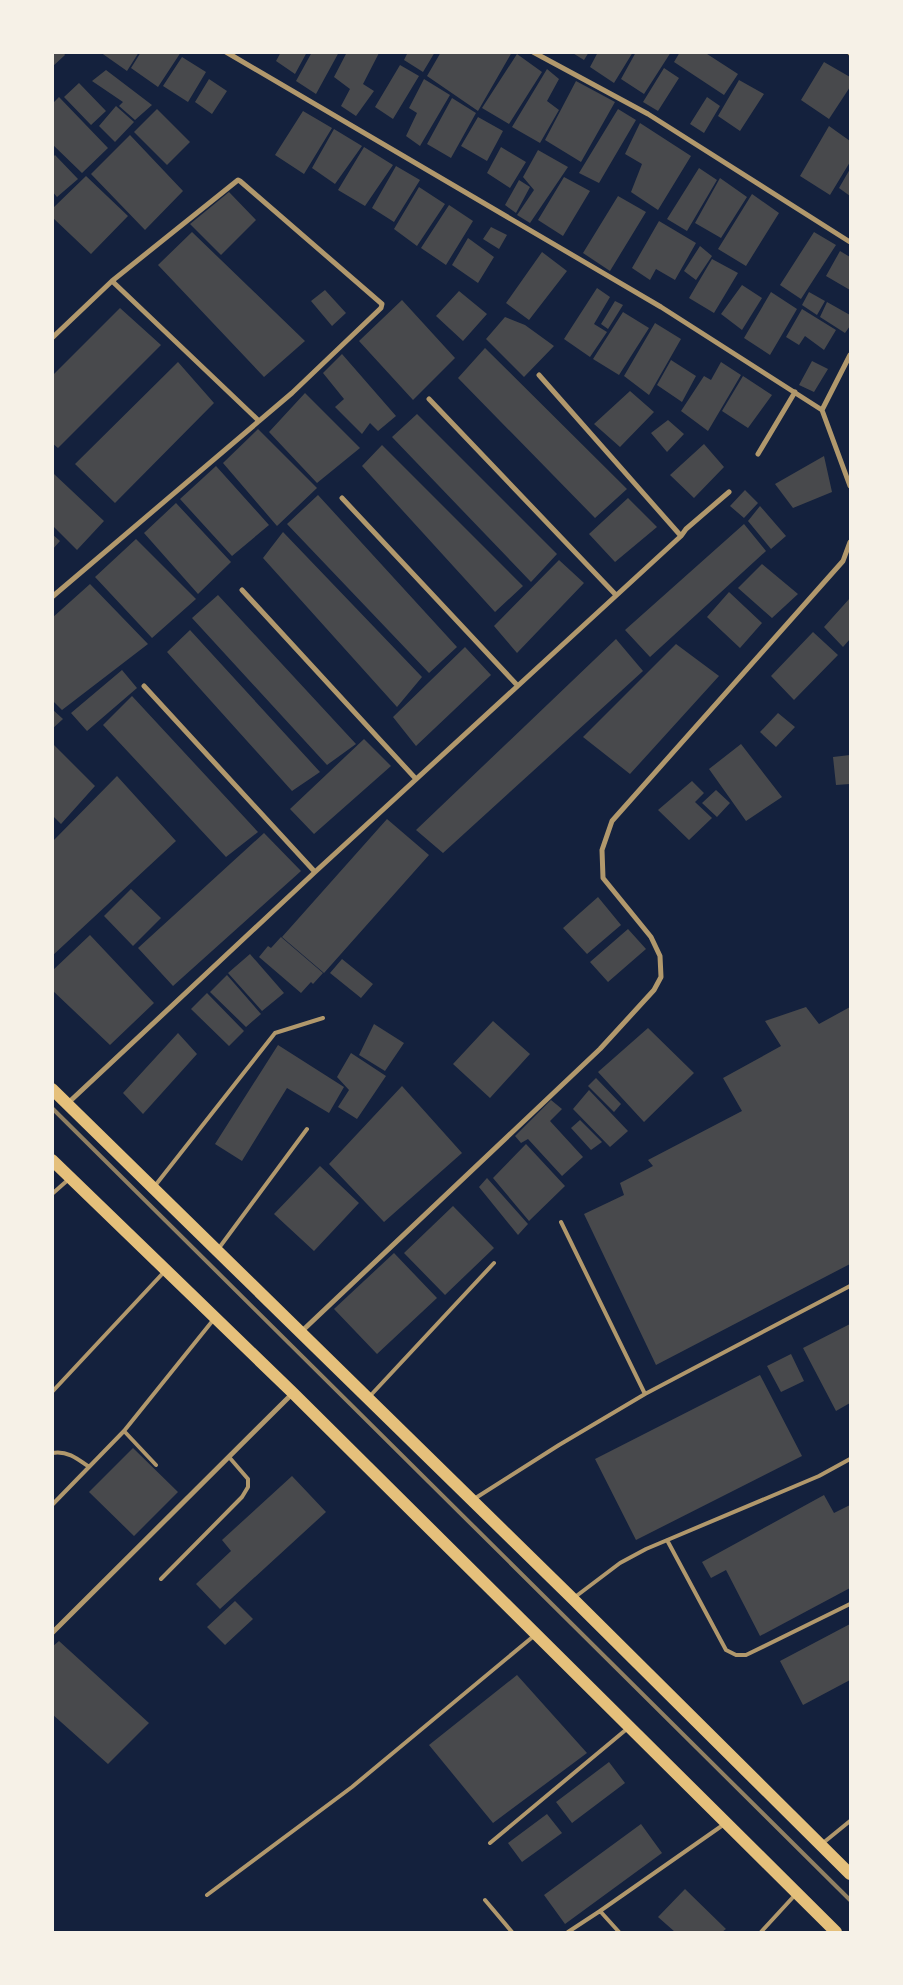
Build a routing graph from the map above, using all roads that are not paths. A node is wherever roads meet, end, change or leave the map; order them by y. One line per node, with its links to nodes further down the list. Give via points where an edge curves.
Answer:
1 (226, 52): 8 (street, via 661,307)
2 (534, 52): 3 (street, via 648,114)
3 (850, 242)
4 (112, 281): 5 (street); 11 (street); 11 (street, via 240,180 382,304 382,308)
5 (52, 338)
6 (850, 355): 10 (street)
7 (539, 375): 16 (street)
8 (795, 392): 10 (street); 12 (street)
9 (430, 399): 19 (street)
10 (822, 410): 13 (street)
11 (259, 422): 20 (street)
12 (758, 454)
13 (850, 486)
14 (729, 492): 16 (street)
15 (342, 498): 21 (street)
16 (681, 536): 19 (street)
17 (850, 542): 39 (street, via 842,561 612,821 602,850 603,878 652,937 660,956 661,977 654,990 600,1049)
18 (242, 590): 23 (street)
19 (615, 594): 21 (street)
20 (52, 597)
21 (517, 685): 23 (street)
22 (144, 686): 24 (street)
23 (416, 779): 24 (street)
24 (315, 872): 27 (street)
25 (323, 1018): 31 (lane, via 275,1033)
26 (52, 1089): 27 (main road)
27 (67, 1104): 31 (main road)
28 (307, 1129): 34 (lane)
29 (52, 1160): 30 (main road)
30 (71, 1177): 32 (lane); 36 (main road)
31 (153, 1189): 34 (main road)
32 (52, 1194)
33 (561, 1222): 42 (lane)
34 (218, 1250): 39 (main road)
35 (494, 1263): 43 (lane)
36 (166, 1270): 38 (main road); 40 (lane)
37 (850, 1286): 42 (lane)
38 (215, 1317): 41 (main road); 44 (lane)
39 (301, 1332): 43 (main road)
40 (52, 1392)
41 (293, 1393): 46 (street); 57 (main road)
42 (645, 1394): 50 (lane)
43 (368, 1398): 50 (main road)
44 (124, 1431): 48 (lane); 49 (lane)
45 (52, 1453): 49 (lane, via 72,1455)
46 (229, 1457): 53 (lane, via 248,1479 248,1487 242,1497); 56 (street)
47 (850, 1459): 52 (lane, via 819,1476)
48 (156, 1466)
49 (89, 1467): 51 (lane)
50 (472, 1500): 54 (main road)
51 (52, 1505)
52 (667, 1540): 54 (lane, via 620,1564); 55 (lane, via 726,1650 736,1655 746,1655)
53 (161, 1579)
54 (573, 1599): 62 (main road)
55 (850, 1604)
56 (52, 1633)
57 (535, 1635): 58 (main road); 65 (lane, via 352,1787)
58 (628, 1728): 60 (main road); 61 (lane)
59 (850, 1821): 62 (lane)
60 (725, 1823): 64 (main road); 67 (lane)
61 (490, 1843)
62 (821, 1844): 63 (main road)
63 (850, 1874)
64 (797, 1894): 71 (lane); 72 (main road)
65 (207, 1895)
66 (485, 1900): 68 (lane)
67 (600, 1911): 69 (lane); 70 (lane)
68 (512, 1932)
69 (568, 1932)
70 (619, 1932)
71 (761, 1932)
72 (836, 1932)

